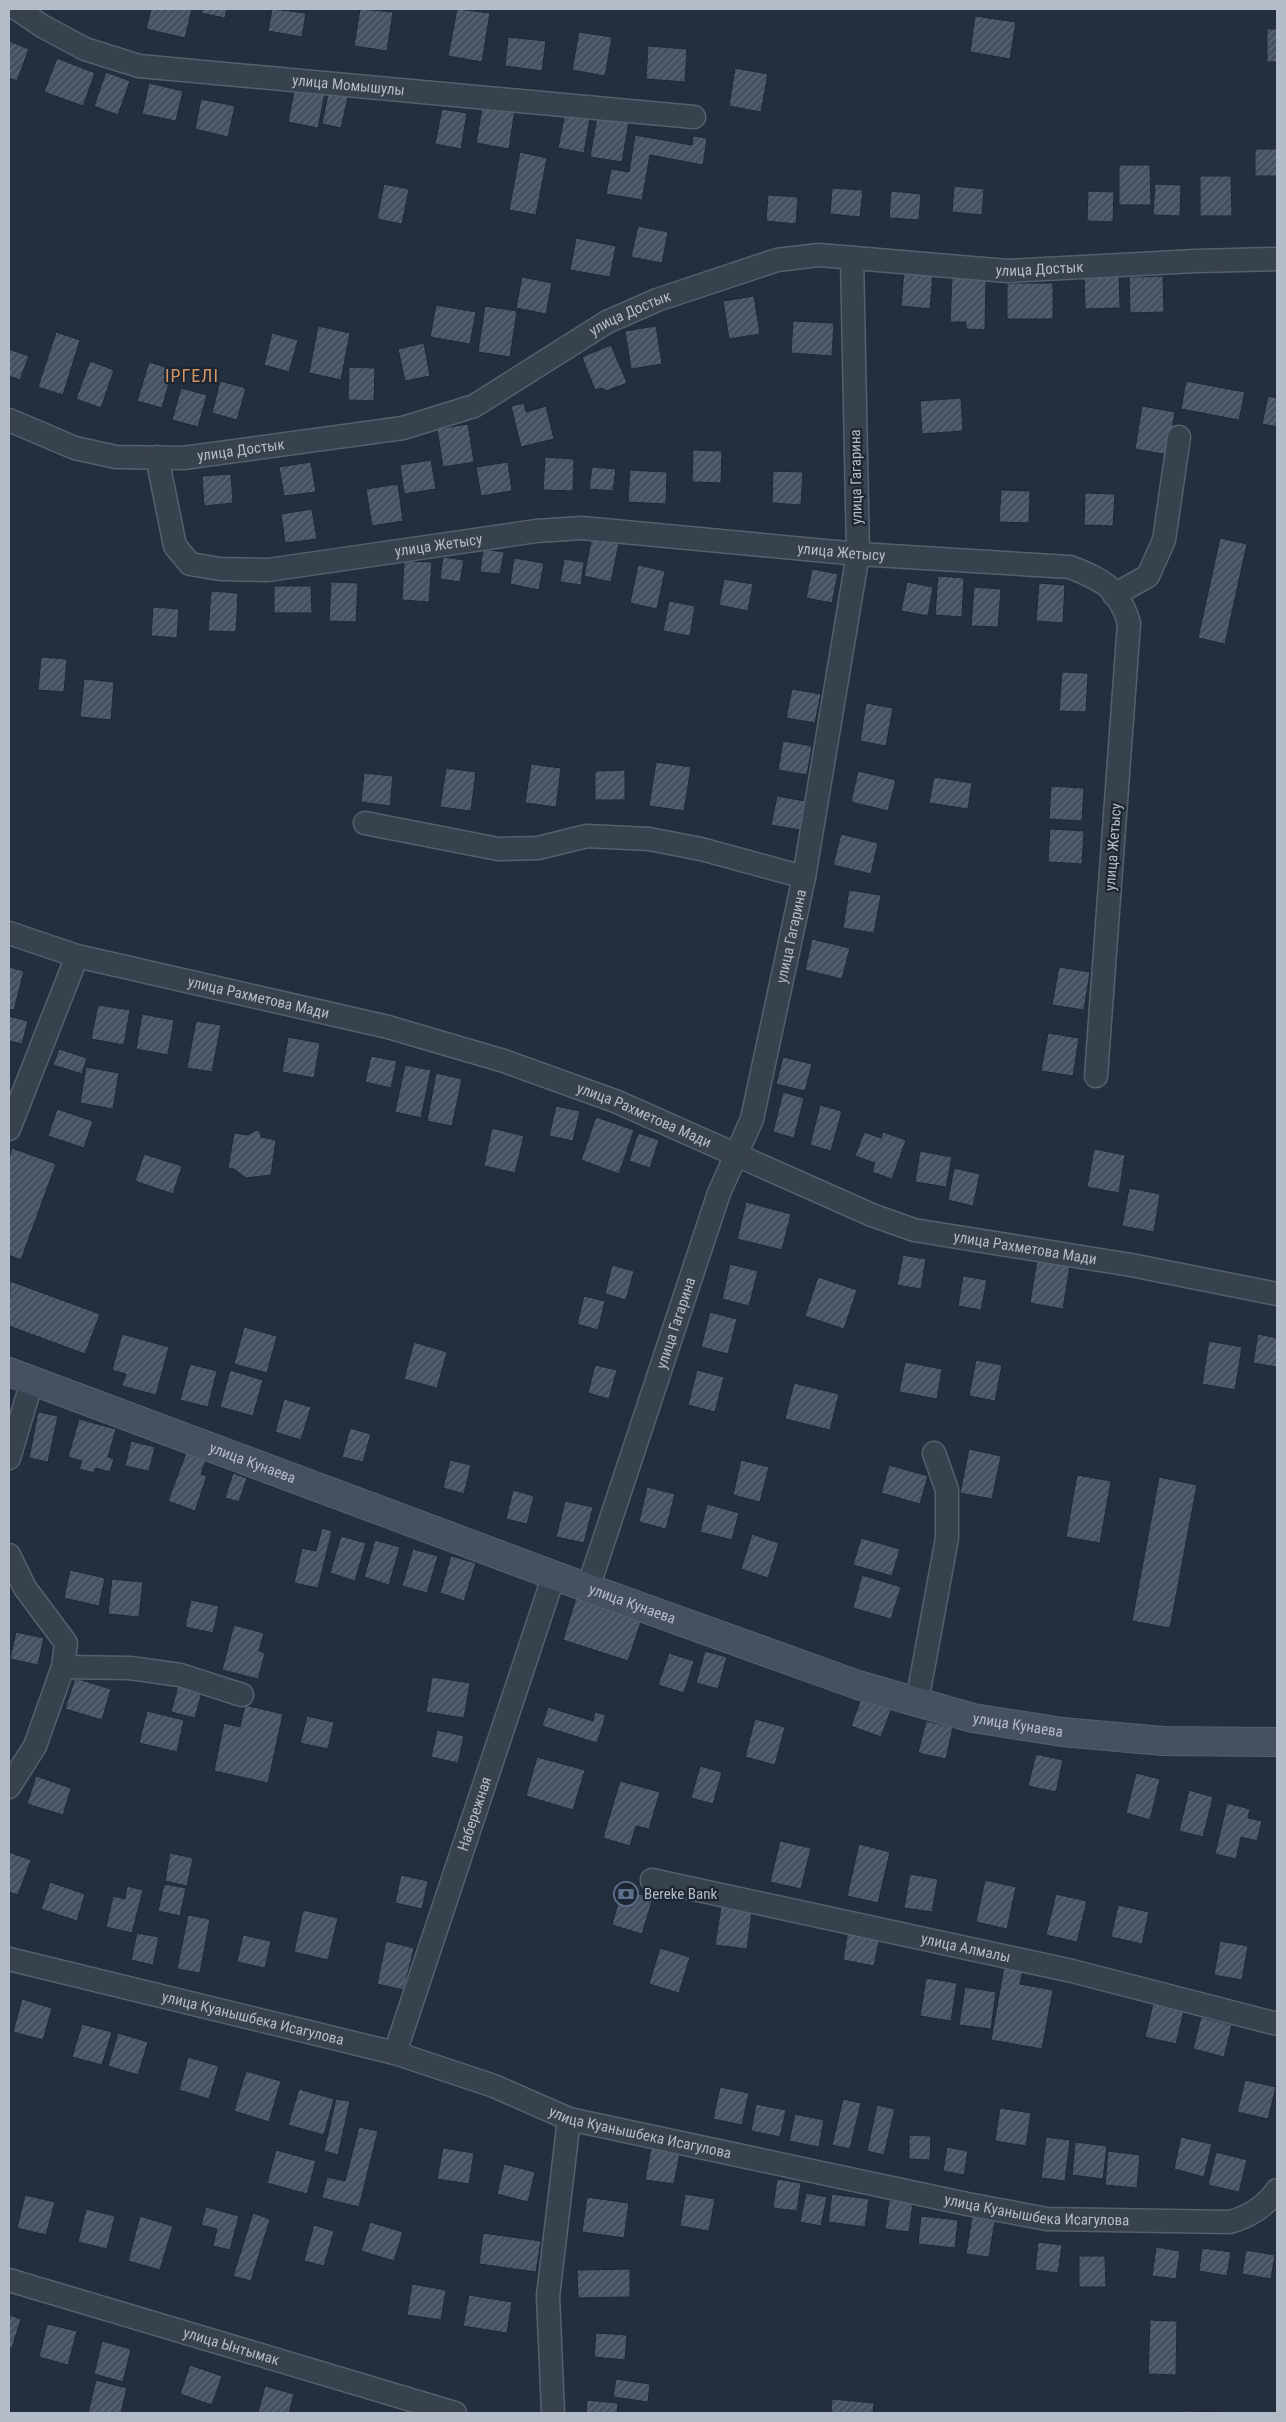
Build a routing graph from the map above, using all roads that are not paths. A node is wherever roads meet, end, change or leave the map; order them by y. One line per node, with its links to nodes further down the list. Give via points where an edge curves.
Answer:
1 (17, 9): 2 (street, улица Момышулы, via 85,49 139,66)
2 (694, 117)
3 (852, 258): 4 (street, улица Достык, via 1008,270); 7 (street, улица Достык, via 819,255 777,260 657,300 607,322 474,406 403,428 183,458); 8 (street, улица Гагарина)
4 (1277, 259)
5 (9, 420): 7 (street, улица Достык, via 75,448 116,457)
6 (1178, 438): 9 (street, via 1164,540 1148,576)
7 (157, 457): 8 (street, улица Жетысу, via 175,546 190,564 220,569 268,570 536,531 582,528)
8 (858, 554): 9 (street, улица Жетысу, via 1070,567 1102,580); 11 (street, улица Гагарина)
9 (1114, 594): 14 (street, улица Жетысу, via 1124,605 1129,623)
10 (365, 823): 11 (street, via 498,849 538,848 587,836 649,839 702,849)
11 (804, 877): 16 (street, улица Гагарина, via 752,1119)
12 (9, 933): 13 (street, улица Рахметова Мади)
13 (77, 956): 15 (street); 16 (street, улица Рахметова Мади, via 388,1027 504,1061 615,1101)
14 (1096, 1076)
15 (9, 1129)
16 (735, 1155): 17 (street, улица Рахметова Мади, via 914,1230 1131,1265); 23 (street, улица Гагарина, via 719,1193)
17 (1277, 1294)
18 (20, 1376): 20 (street); 22 (main road, улица Кунаева)
19 (934, 1453): 26 (street, via 947,1490 947,1538)
20 (9, 1458)
21 (9, 1555): 24 (street, via 24,1588 66,1642)
22 (554, 1575): 23 (main road, улица Кунаева); 32 (street, Набережная)
23 (588, 1588): 26 (main road, улица Кунаева, via 858,1685)
24 (64, 1667): 25 (street, via 130,1668 180,1675); 28 (street, via 35,1746)
25 (242, 1695)
26 (916, 1702): 27 (main road, улица Кунаева, via 972,1718 1062,1732 1163,1741)
27 (1277, 1742)
28 (9, 1787)
29 (652, 1880): 31 (street, улица Алмалы, via 1072,1971)
30 (9, 1959): 32 (street, улица Куанышбека Исагулова)
31 (1277, 2024)
32 (395, 2053): 33 (street, улица Куанышбека Исагулова, via 494,2086)
33 (569, 2119): 34 (street, улица Куанышбека Исагулова, via 1047,2219 1230,2222 1246,2218); 37 (street, via 548,2296)
34 (1277, 2190)
35 (9, 2280): 36 (street, улица Ынтымак)
36 (455, 2413)
37 (553, 2413)

